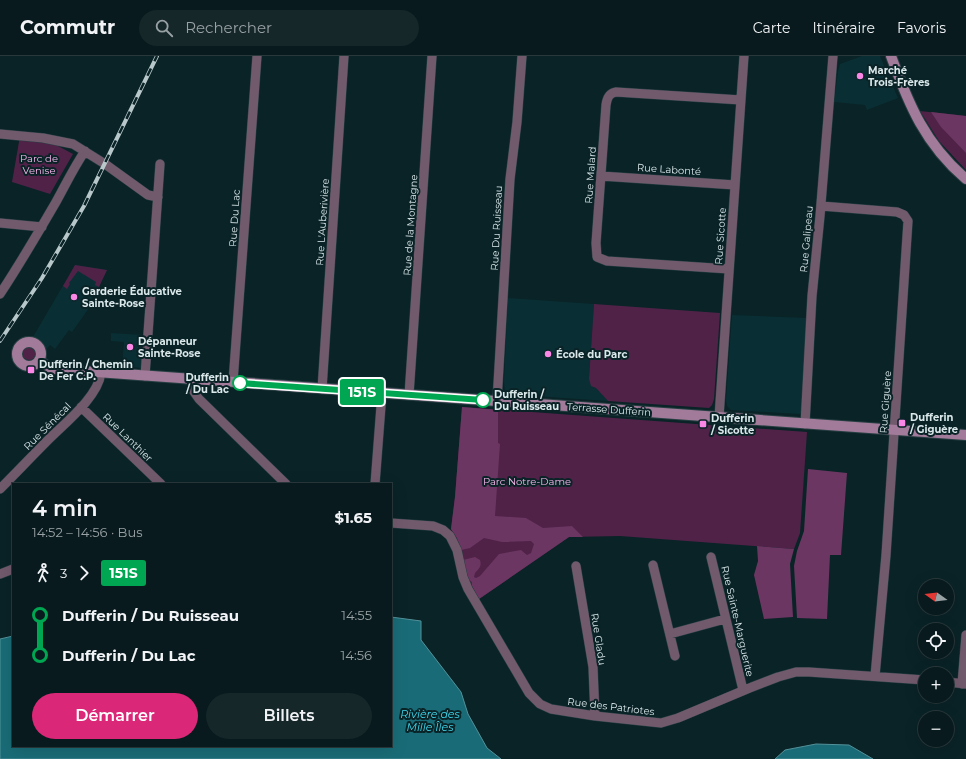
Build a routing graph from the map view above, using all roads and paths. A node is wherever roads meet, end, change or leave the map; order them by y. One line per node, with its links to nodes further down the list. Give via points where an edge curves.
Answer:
1 (257, 56): 25 (street, Rue Du Lac)
2 (344, 56): 26 (street, Rue L'Auberivière)
3 (432, 56): 28 (street, Rue de la Montagne)
4 (522, 56): 29 (street, Rue Du Ruisseau, via 510,179)
5 (744, 56): 8 (street, Rue Sicotte)
6 (833, 56): 16 (street, Rue Galipeau)
7 (891, 56): 13 (street, via 905,95 923,131 945,159)
8 (741, 100): 12 (street, Rue Malard, via 612,93 607,98 606,105); 14 (street, Rue Sicotte)
9 (0, 134): 10 (street, via 69,142)
10 (85, 151): 15 (street, via 146,194); 18 (street)
11 (160, 164): 15 (street)
12 (601, 176): 14 (street, Rue Labonté); 19 (street, Rue Malard, via 596,243 596,255 599,258)
13 (966, 179)
14 (735, 185): 19 (street, Rue Sicotte)
15 (158, 197): 23 (street)
16 (821, 206): 32 (street, Rue Galipeau, via 812,296); 33 (street, Rue Giguère, via 897,212 907,218)
17 (0, 223): 18 (street)
18 (42, 227): 20 (street)
19 (729, 269): 31 (street, Rue Sicotte)
20 (0, 294)
21 (39, 360): 22 (street, Terrasse Dufferin, via 52,369)
22 (101, 372): 23 (street, Terrasse Dufferin); 30 (street, Rue Sénécal, via 95,390)
23 (145, 376): 24 (street, Terrasse Dufferin)
24 (191, 379): 25 (street, Terrasse Dufferin); 36 (street, via 192,389 199,399)
25 (233, 382): 26 (street, Terrasse Dufferin)
26 (322, 389): 27 (street, Terrasse Dufferin)
27 (382, 393): 28 (street, Terrasse Dufferin); 37 (street)
28 (409, 395): 29 (street, Terrasse Dufferin)
29 (497, 401): 31 (street, Terrasse Dufferin)
30 (81, 407): 35 (street, Rue Lanthier); 38 (street, Rue Sénécal)
31 (719, 417): 32 (street, Terrasse Dufferin)
32 (805, 424): 33 (street, Terrasse Dufferin)
33 (894, 430): 34 (street, Terrasse Dufferin); 49 (street, Rue Giguère)
34 (966, 435)
35 (159, 483)
36 (285, 483)
37 (375, 483)
38 (0, 489)
39 (392, 523): 54 (street, Rue des Patriotes, via 433,526 450,536 457,550 468,589 529,693 540,704 551,709)
40 (711, 557): 45 (street, Rue Sainte-Marguerite)
41 (653, 565): 46 (street)
42 (576, 566): 54 (street, Rue Gladu, via 593,667)
43 (12, 569): 44 (street)
44 (0, 574)
45 (726, 619): 46 (street); 53 (street, Rue Sainte-Marguerite)
46 (670, 634): 48 (street)
47 (966, 635): 52 (street)
48 (675, 656)
49 (875, 676): 50 (street, Rue des Patriotes); 53 (street, Rue des Patriotes, via 798,672)
50 (918, 679)
51 (954, 683): 52 (street)
52 (964, 684)
53 (743, 690): 54 (street, Rue des Patriotes, via 662,723)
54 (595, 716)

